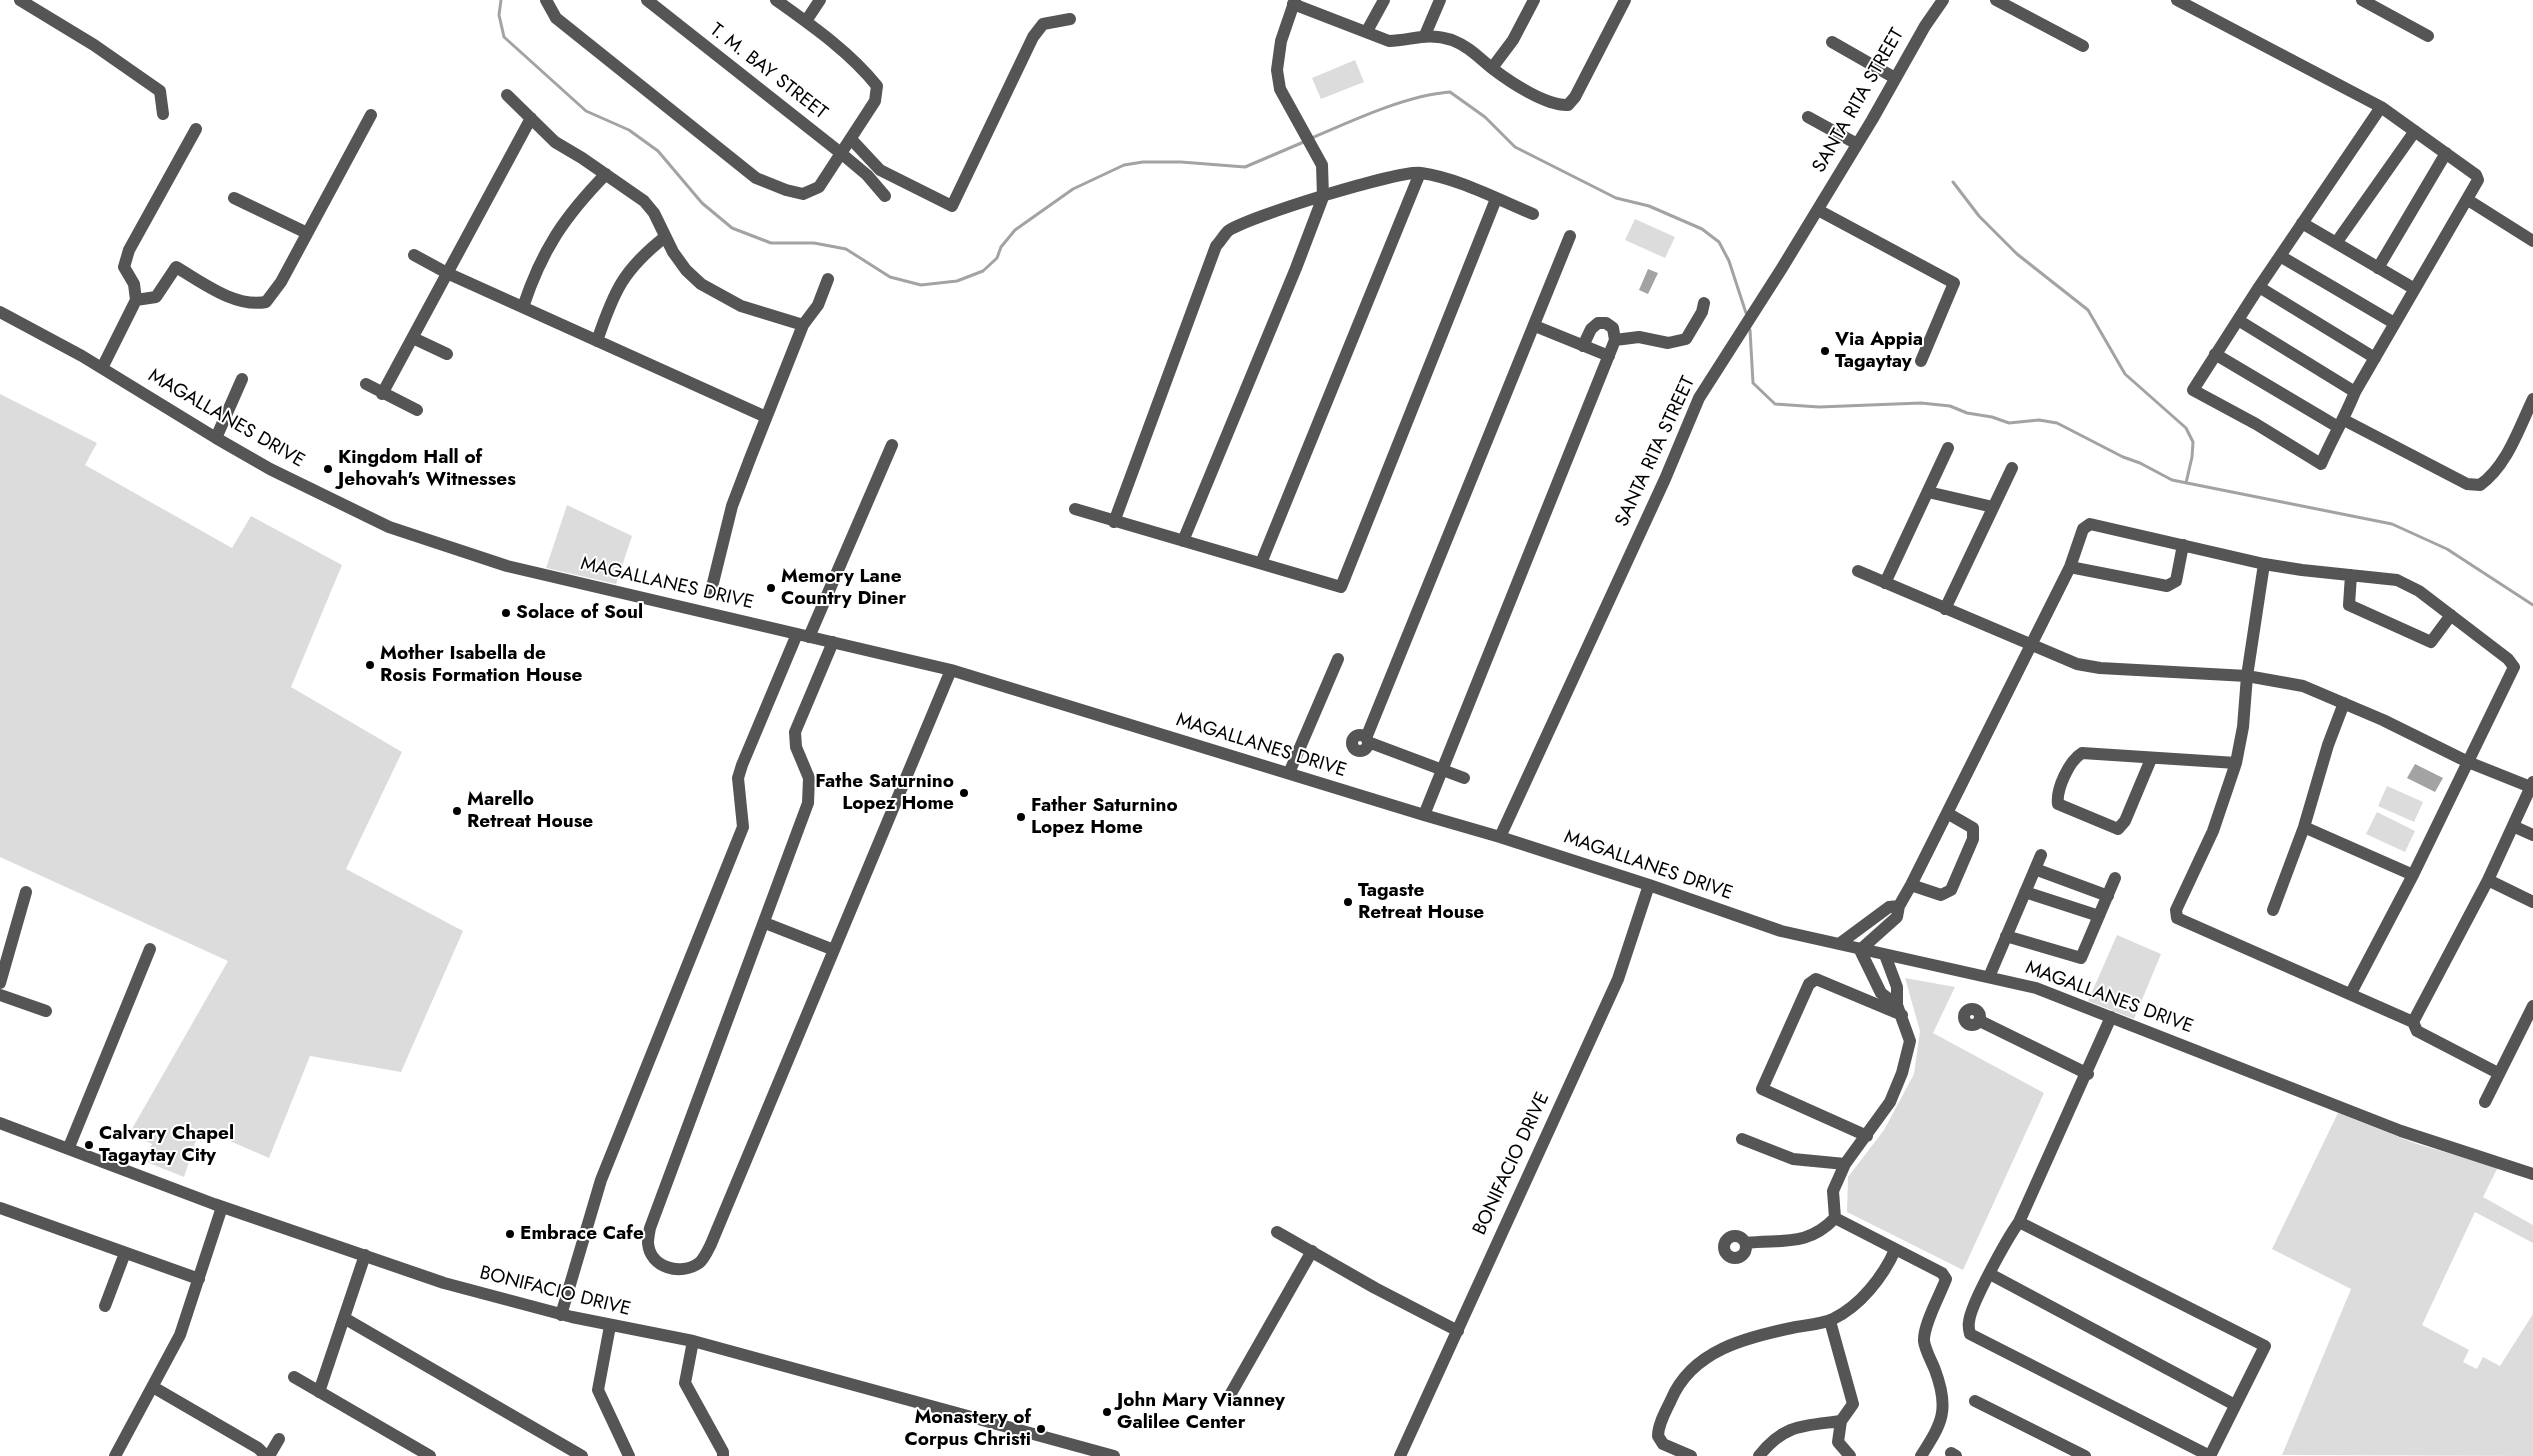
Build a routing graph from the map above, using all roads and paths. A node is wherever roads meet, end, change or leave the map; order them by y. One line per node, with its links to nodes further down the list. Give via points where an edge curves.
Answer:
1 (20, 0): 26 (street, via 160,90)
2 (546, 0): 35 (street, via 556,18 756,178 804,194 819,187)
3 (647, 0): 35 (street, T. M. BAY STREET)
4 (776, 0): 16 (street)
5 (820, 0): 16 (street)
6 (1384, 0): 17 (street)
7 (1440, 0): 18 (street)
8 (1534, 0): 22 (street, via 1513,40)
9 (1625, 0): 22 (street, via 1568,105 1525,90)
10 (1943, 0): 23 (street, SANTA RITA STREET, via 1924,26)
11 (1996, 0): 21 (street)
12 (2177, 0): 25 (street)
13 (2362, 0): 19 (street)
14 (1294, 2): 17 (street); 39 (street, via 1281,41 1277,70 1280,88 1322,165)
15 (1070, 19): 32 (street, via 1043,24 1033,37 952,206 880,170)
16 (806, 21): 32 (street, via 877,86 874,101)
17 (1367, 31): 18 (street, via 1388,40)
18 (1425, 35): 22 (street, via 1466,46)
19 (2428, 36)
20 (1832, 42): 23 (street)
21 (2083, 46)
22 (1492, 68)
23 (1895, 78): 33 (street, SANTA RITA STREET)
24 (507, 95): 28 (street)
25 (2381, 107): 31 (street); 45 (street)
26 (163, 114)
27 (371, 115): 46 (street)
28 (531, 118): 37 (street, via 555,142); 54 (street)
29 (1808, 118): 33 (street)
30 (196, 129): 58 (street, via 129,250 124,268 134,284)
31 (2415, 131): 34 (street); 50 (street)
32 (851, 139): 35 (street)
33 (1857, 144): 43 (street, SANTA RITA STREET)
34 (2446, 153): 42 (street, via 2478,180); 53 (street)
35 (842, 154): 38 (street, T. M. BAY STREET)
36 (1420, 173): 39 (street, via 1397,175); 41 (street); 94 (street)
37 (606, 174): 48 (street, via 644,201 654,213); 60 (street, via 562,224 532,280)
38 (885, 196)
39 (1323, 197): 91 (street, via 1246,222 1228,232 1216,246); 92 (street)
40 (234, 198): 46 (street)
41 (1496, 199): 44 (street); 94 (street, via 1341,587)
42 (2468, 200): 49 (street); 57 (street)
43 (1818, 210): 74 (street, via 1954,282); 122 (street, SANTA RITA STREET, via 1699,398 1661,488)
44 (1533, 214)
45 (2302, 223): 50 (street); 52 (street)
46 (307, 233): 58 (street, via 281,282 266,302 240,301 176,267 156,297)
47 (1570, 236): 65 (street)
48 (665, 237): 64 (street, via 686,270 701,284 741,306); 68 (street, via 631,267 612,297)
49 (2533, 241)
50 (2336, 243): 53 (street)
51 (414, 255): 54 (street)
52 (2280, 256): 56 (street); 63 (street)
53 (2378, 268): 57 (street)
54 (448, 273): 60 (street); 66 (street)
55 (828, 279): 64 (street, via 818,305)
56 (2259, 287): 62 (street); 73 (street)
57 (2413, 288): 63 (street)
58 (136, 300): 75 (street)
59 (1704, 302): 67 (street, via 1702,312 1686,338 1668,343 1639,337)
60 (523, 307): 68 (street)
61 (0, 312): 75 (street, MAGALLANES DRIVE)
62 (2238, 320): 71 (street); 78 (street)
63 (2394, 323): 73 (street)
64 (803, 325): 82 (street)
65 (1535, 326): 69 (street); 113 (street, via 1367,740)
66 (413, 338): 70 (street); 79 (street)
67 (1616, 340): 69 (street, via 1614,328 1598,323 1591,329); 72 (street)
68 (597, 341): 82 (street)
69 (1584, 346): 72 (street)
70 (447, 354)
71 (2215, 354): 83 (street); 83 (street, via 2193,390 2321,464)
72 (1609, 356): 113 (street)
73 (2375, 358): 78 (street)
74 (1921, 361)
75 (102, 368): 84 (street, MAGALLANES DRIVE)
76 (242, 379): 84 (street)
77 (366, 384): 79 (street)
78 (2355, 392): 83 (street)
79 (382, 394): 81 (street)
80 (2533, 399): 83 (street, via 2498,467 2480,485 2467,484)
81 (417, 410)
82 (766, 417): 100 (street, via 732,506)
83 (2341, 423)
84 (216, 438): 100 (street, MAGALLANES DRIVE, via 389,527 507,566)
85 (892, 445): 103 (street)
86 (1948, 448): 88 (street)
87 (2012, 468): 89 (street)
88 (1928, 492): 89 (street); 99 (street)
89 (1993, 507): 101 (street)
90 (1075, 509): 91 (street)
91 (1114, 522): 92 (street)
92 (1183, 541): 94 (street)
93 (2183, 546): 95 (street); 96 (street, via 2090,524 2083,529); 96 (street, via 2176,581 2167,586)
94 (1260, 563)
95 (2264, 564): 98 (street); 108 (street)
96 (2070, 567): 105 (street)
97 (1858, 571): 99 (street)
98 (2351, 575): 102 (street, via 2397,580 2419,591); 102 (street, via 2349,605 2431,642)
99 (1885, 583): 101 (street)
100 (709, 602): 103 (street, MAGALLANES DRIVE)
101 (1945, 609): 105 (street)
102 (2450, 615): 111 (street, via 2514,667)
103 (803, 635): 104 (street, MAGALLANES DRIVE); 176 (street, via 742,765 738,778 743,827 601,1180)
104 (833, 642): 107 (street, MAGALLANES DRIVE); 137 (street, via 795,732 796,747 808,778 808,803)
105 (2031, 646): 108 (street, via 2077,664 2100,668); 117 (street)
106 (1338, 659): 114 (street)
107 (951, 670): 114 (street, MAGALLANES DRIVE); 141 (street)
108 (2247, 676): 109 (street, via 2303,686); 112 (street)
109 (2344, 703): 111 (street); 120 (street)
110 (2150, 759): 110 (street, via 2082,753 2075,758 2057,794 2058,804 2118,828 2125,821); 112 (street)
111 (2468, 762): 116 (street); 125 (street)
112 (2236, 763): 146 (street, via 2213,830 2176,910 2177,918)
113 (1441, 769): 115 (street); 118 (street)
114 (1290, 773): 118 (street, MAGALLANES DRIVE)
115 (1464, 778)
116 (2532, 785): 119 (street)
117 (1947, 813): 129 (street); 129 (street, via 1973,828 1973,840 1951,890 1941,895)
118 (1424, 815): 122 (street, MAGALLANES DRIVE)
119 (2512, 826): 121 (street); 127 (street)
120 (2304, 827): 125 (street); 135 (street)
121 (2533, 835)
122 (1500, 836): 128 (street, MAGALLANES DRIVE)
123 (2040, 855): 124 (street)
124 (2035, 868): 131 (street); 132 (street)
125 (2413, 876): 146 (street)
126 (2115, 878): 132 (street)
127 (2488, 880): 133 (street); 153 (street)
128 (1650, 885): 139 (street, MAGALLANES DRIVE, via 1781,931); 180 (street, BONIFACIO DRIVE, via 1618,979)
129 (1912, 885): 134 (street)
130 (26, 892): 145 (street)
131 (2025, 892): 136 (street); 138 (street)
132 (2108, 896): 136 (street)
133 (2533, 902)
134 (1899, 906): 139 (street, via 1889,907); 142 (street, via 1896,917)
135 (2273, 910)
136 (2099, 916): 138 (street, via 2081,958)
137 (765, 923): 141 (street); 141 (street, via 650,1228 648,1245 666,1268 684,1271 700,1262 711,1244)
138 (2006, 936): 144 (street)
139 (1839, 944): 142 (street, MAGALLANES DRIVE)
140 (150, 949): 160 (street)
141 (834, 950)
142 (1860, 950): 143 (street, MAGALLANES DRIVE); 149 (street, via 1880,993)
143 (1885, 955): 144 (street, MAGALLANES DRIVE); 149 (street, via 1896,986)
144 (1989, 977): 151 (street, MAGALLANES DRIVE, via 2036,988)
145 (0, 983)
146 (2351, 993): 153 (street)
147 (0, 995): 150 (street)
148 (2533, 1006): 154 (street)
149 (1899, 1010): 158 (street, via 1910,1041 1902,1073 1890,1102); 158 (street, via 1816,979 1809,984 1762,1089)
150 (46, 1011)
151 (2111, 1017): 155 (street); 162 (street, MAGALLANES DRIVE, via 2401,1131)
152 (1980, 1021): 155 (street)
153 (2413, 1022): 154 (street, via 2417,1031)
154 (2498, 1073): 156 (street)
155 (2088, 1074): 166 (street)
156 (2485, 1102)
157 (0, 1123): 160 (street, BONIFACIO DRIVE)
158 (1867, 1136): 161 (street)
159 (1742, 1138): 161 (street, via 1793,1159)
160 (69, 1147): 163 (street, BONIFACIO DRIVE)
161 (1845, 1164): 165 (street, via 1833,1191)
162 (2531, 1170)
163 (222, 1207): 172 (street, BONIFACIO DRIVE); 174 (street)
164 (0, 1208): 171 (street)
165 (1835, 1218): 168 (street, via 1824,1230 1809,1238 1781,1243); 169 (street)
166 (2020, 1222): 173 (street, via 2010,1234); 187 (street, via 2265,1346)
167 (1277, 1232): 170 (street)
168 (1746, 1243)
169 (1896, 1250): 178 (street, via 1890,1263 1850,1310); 201 (street, via 1942,1273 1946,1279 1924,1342 1939,1381 1944,1407 1937,1431)
170 (1312, 1251): 180 (street); 185 (street)
171 (125, 1253): 174 (street); 175 (street)
172 (365, 1256): 176 (street, BONIFACIO DRIVE, via 444,1283); 177 (street)
173 (1990, 1274): 187 (street); 203 (street, via 1969,1321 1970,1334)
174 (199, 1279): 183 (street, via 180,1335)
175 (105, 1306)
176 (561, 1315): 179 (street, BONIFACIO DRIVE)
177 (344, 1318): 184 (street); 193 (street)
178 (1830, 1321): 188 (street, via 1853,1404); 198 (street, via 1748,1337 1724,1347 1686,1374 1675,1389 1658,1436 1663,1444)
179 (610, 1326): 181 (street, BONIFACIO DRIVE); 194 (street, via 598,1390)
180 (1458, 1331): 197 (street, BONIFACIO DRIVE)
181 (692, 1341): 195 (street, via 684,1383); 196 (street, BONIFACIO DRIVE)
182 (294, 1377): 184 (street)
183 (153, 1387): 190 (street); 191 (street)
184 (319, 1392): 192 (street)
185 (1230, 1395)
186 (1976, 1401): 202 (street)
187 (2235, 1406): 203 (street)
188 (1840, 1421): 199 (street, via 1789,1429 1771,1440); 200 (street, via 1838,1442)
189 (279, 1439): 191 (street)
190 (115, 1456)
191 (268, 1456)
192 (430, 1456)
193 (582, 1456)
194 (629, 1456)
195 (723, 1456)
196 (1114, 1456)
197 (1400, 1456)
198 (1691, 1456)
199 (1759, 1456)
200 (1850, 1456)
201 (1920, 1456)
202 (2085, 1456)
203 (2210, 1456)

